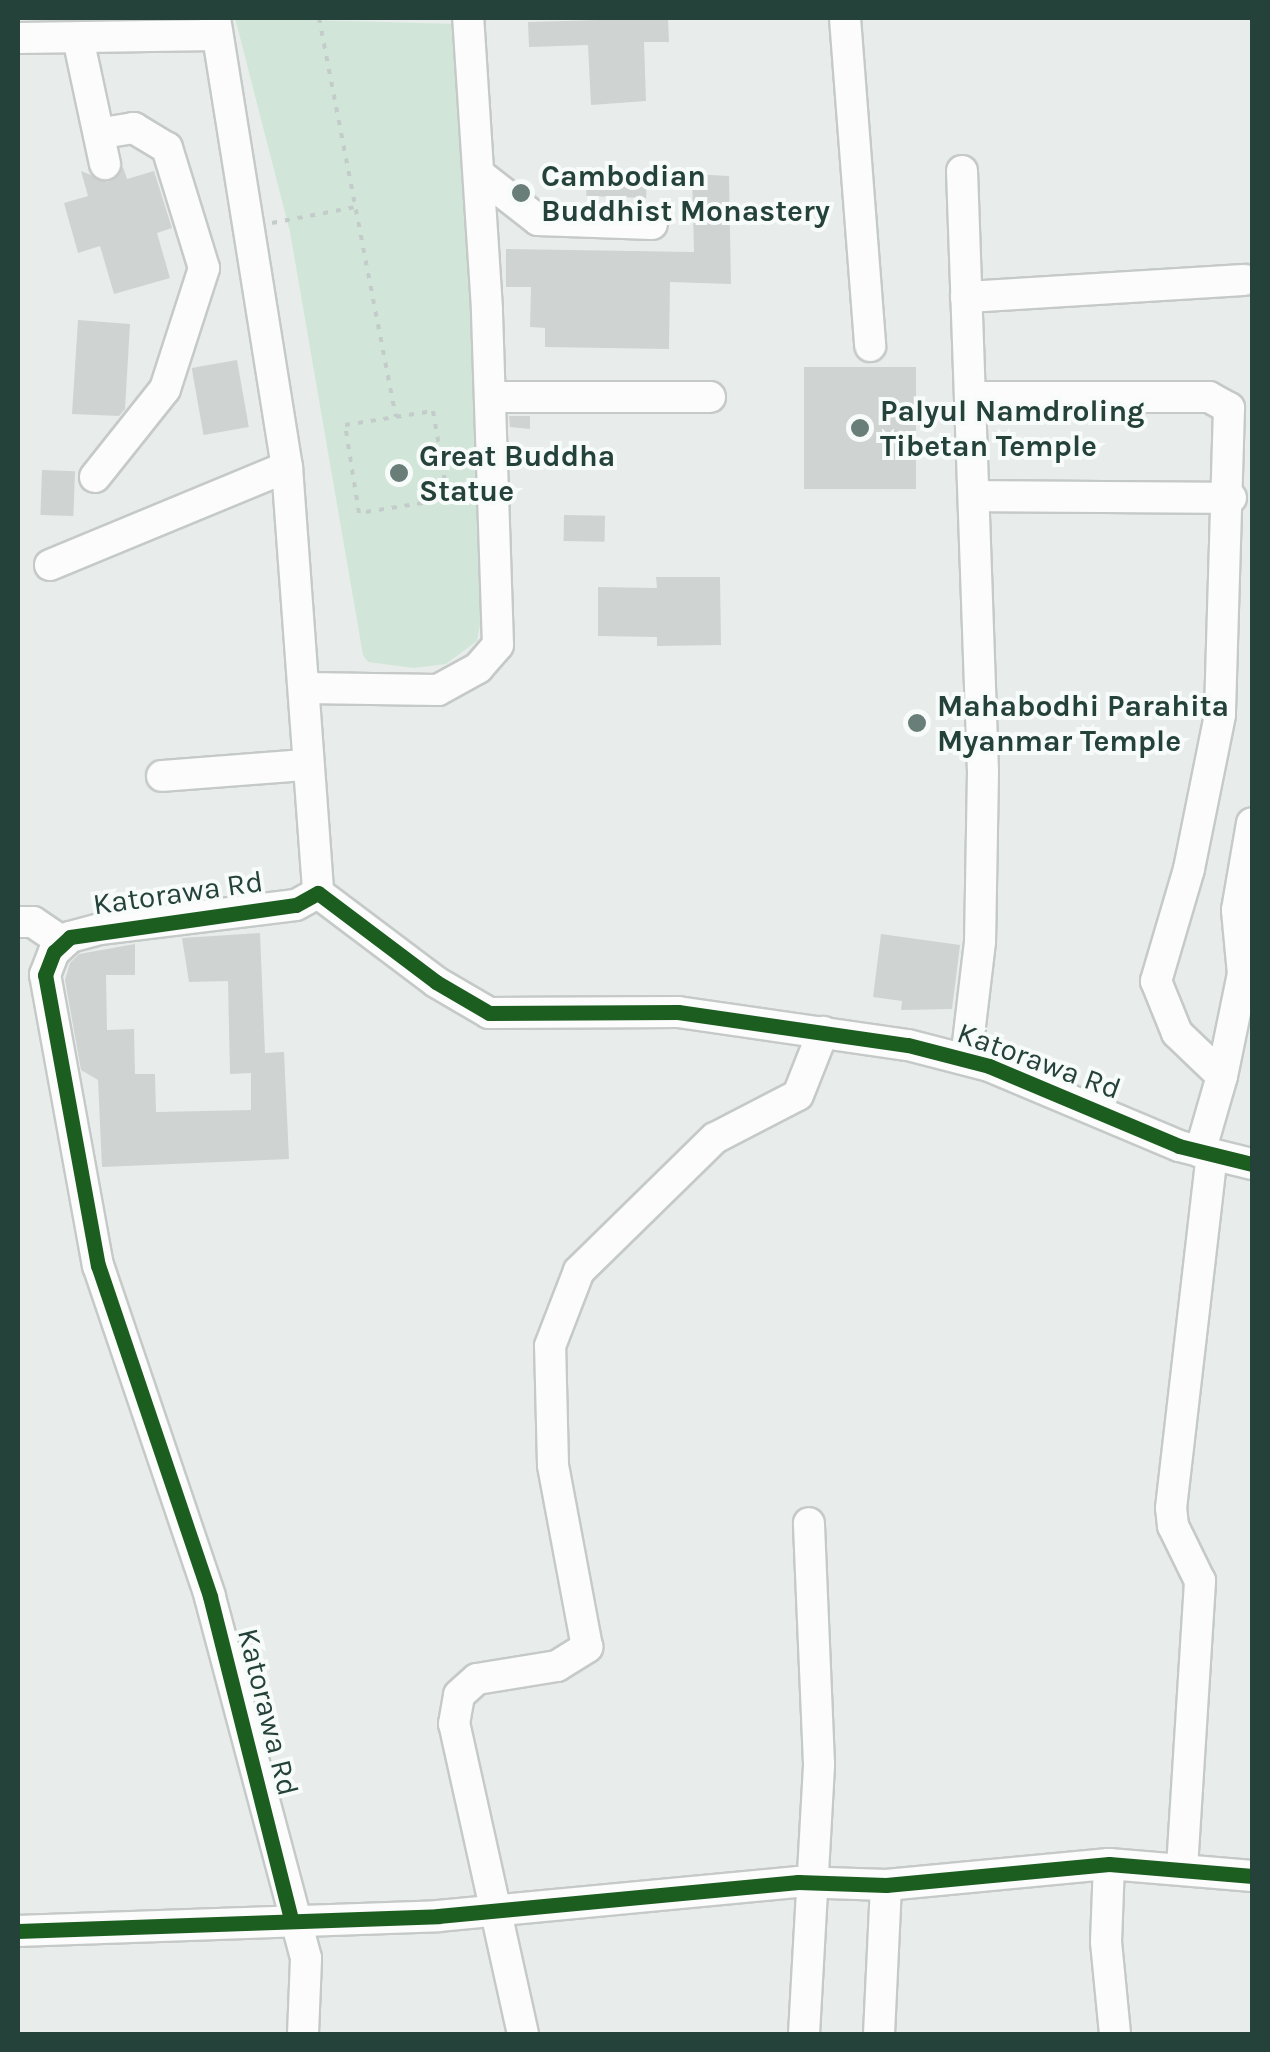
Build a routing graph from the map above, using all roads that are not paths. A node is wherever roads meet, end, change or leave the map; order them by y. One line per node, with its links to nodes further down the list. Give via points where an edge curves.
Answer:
1 (468, 18): 10 (street)
2 (845, 18): 14 (street)
3 (138, 26): 4 (street); 6 (street)
4 (216, 26): 18 (street)
5 (18, 38): 6 (street)
6 (78, 38): 7 (street)
7 (102, 133): 8 (street); 19 (street, via 134,128 167,148 204,268 165,389)
8 (104, 164)
9 (962, 172): 13 (street)
10 (479, 174): 11 (street, via 538,220); 15 (street)
11 (652, 224)
12 (1244, 280): 13 (street)
13 (966, 297): 17 (street)
14 (870, 346)
15 (490, 396): 16 (street); 23 (street, via 498,644 478,668 438,690)
16 (710, 396)
17 (970, 396): 20 (street); 21 (street, via 1222,399 1233,422)
18 (287, 467): 22 (street); 23 (street)
19 (95, 477)
20 (975, 496): 21 (street); 32 (street, via 983,772 980,942)
21 (1231, 498): 33 (street, via 1220,715 1189,869 1156,980 1177,1032)
22 (50, 565)
23 (306, 688): 24 (street)
24 (306, 764): 25 (street); 27 (street)
25 (162, 776)
26 (1252, 823): 30 (street, via 1237,910)
27 (318, 893): 29 (street, Katorawa Rd, via 296,905 100,929); 31 (street, Katorawa Rd, via 490,1013 678,1012)
28 (18, 922): 29 (street, via 32,922)
29 (64, 943): 43 (street, Katorawa Rd, via 45,976 98,1266 210,1596)
30 (1246, 948): 33 (street)
31 (824, 1032): 32 (street, Katorawa Rd); 42 (street, via 798,1095 749,1118 689,1160 579,1272 562,1308 547,1391 553,1465 587,1647 558,1666 477,1678 459,1695 454,1724)
32 (966, 1059): 34 (street, Katorawa Rd)
33 (1222, 1076): 34 (street)
34 (1206, 1154): 35 (street, Katorawa Rd); 38 (street, via 1171,1508 1172,1526 1200,1581)
35 (1252, 1164)
36 (809, 1523): 40 (street, via 820,1745)
37 (1109, 1864): 38 (street); 41 (street); 49 (street, via 1106,1942)
38 (1182, 1868): 39 (street)
39 (1252, 1876)
40 (809, 1882): 41 (street); 42 (street); 47 (street)
41 (886, 1885): 48 (street)
42 (496, 1913): 43 (street); 46 (street)
43 (291, 1920): 44 (street); 45 (street, Katorawa Rd, via 306,1958)
44 (18, 1932)
45 (303, 2034)
46 (523, 2034)
47 (804, 2034)
48 (879, 2034)
49 (1115, 2034)

